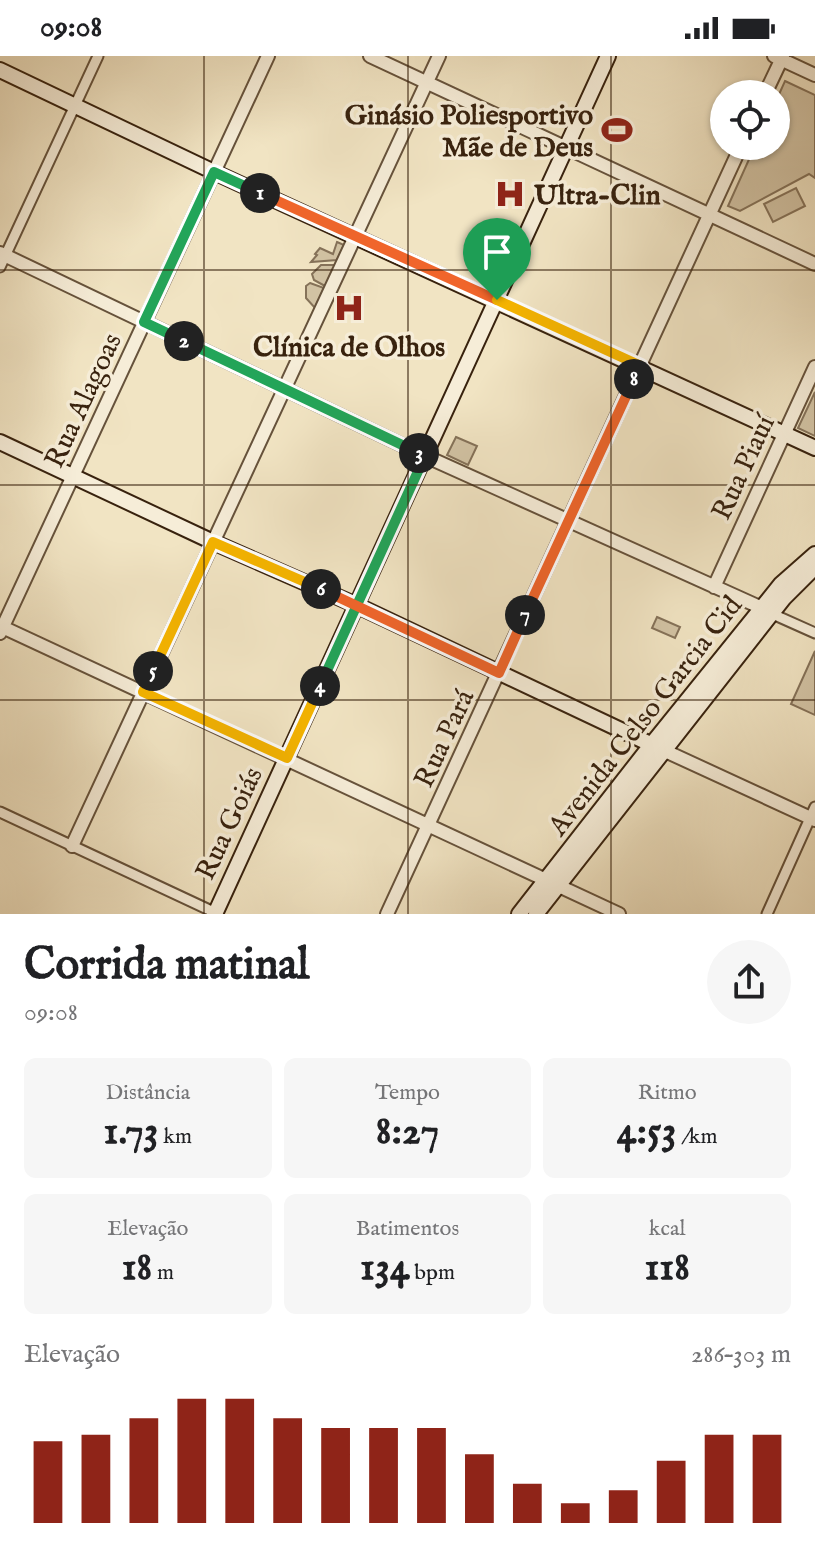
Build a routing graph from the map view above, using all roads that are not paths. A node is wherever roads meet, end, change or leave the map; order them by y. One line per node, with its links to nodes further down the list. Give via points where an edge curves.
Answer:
1 (98, 56): 11 (street)
2 (268, 56): 14 (street, Rua Alagoas)
3 (370, 56): 10 (street)
4 (439, 56): 10 (street)
5 (608, 56): 12 (main road, Rua Goiás)
6 (779, 57): 8 (street); 9 (street)
7 (0, 70): 11 (main road)
8 (815, 75)
9 (770, 80)
10 (427, 82): 12 (street); 16 (street)
11 (73, 106): 14 (main road); 17 (street)
12 (567, 147): 15 (street); 19 (main road, Rua Goiás)
13 (735, 160): 15 (street, Rua Pará)
14 (214, 172): 16 (main road); 20 (street, Rua Alagoas)
15 (710, 214): 18 (street); 21 (street, Rua Pará)
16 (355, 236): 19 (main road); 23 (street)
17 (2, 258): 20 (street)
18 (815, 264)
19 (497, 300): 21 (main road); 27 (main road, Rua Goiás)
20 (144, 322): 23 (street); 28 (street, Rua Alagoas)
21 (641, 366): 24 (main road); 29 (street, Rua Pará)
22 (815, 367): 24 (street, Rua Piauí)
23 (284, 389): 27 (street); 30 (street)
24 (783, 434): 26 (main road); 33 (street, Rua Piauí)
25 (0, 442): 28 (main road)
26 (815, 448)
27 (425, 456): 29 (street); 34 (main road, Rua Goiás)
28 (73, 477): 30 (main road); 36 (street, Rua Alagoas)
29 (568, 522): 33 (street); 38 (street, Rua Pará)
30 (213, 542): 34 (main road); 39 (street)
31 (815, 554): 35 (main road, Avenida Celso Garcia Cid, via 789,576)
32 (815, 567): 35 (main road, Avenida Celso Garcia Cid)
33 (714, 587): 35 (street)
34 (356, 605): 38 (main road); 41 (main road, Rua Goiás)
35 (766, 611): 37 (street); 40 (main road, Avenida Celso Garcia Cid)
36 (1, 629): 39 (street)
37 (815, 633)
38 (499, 673): 40 (main road); 44 (street, Rua Pará)
39 (143, 692): 41 (street); 45 (street)
40 (657, 748): 43 (street); 46 (main road, Avenida Celso Garcia Cid)
41 (287, 758): 44 (street); 47 (main road, Rua Goiás)
42 (0, 812): 45 (street)
43 (813, 815): 52 (street)
44 (428, 827): 46 (street); 48 (street, Rua Pará)
45 (72, 846): 47 (street)
46 (553, 883): 49 (main road, Avenida Celso Garcia Cid); 50 (main road, Avenida Celso Garcia Cid); 51 (street)
47 (216, 914)
48 (387, 914)
49 (519, 914)
50 (536, 914)
51 (619, 914)
52 (767, 914)

